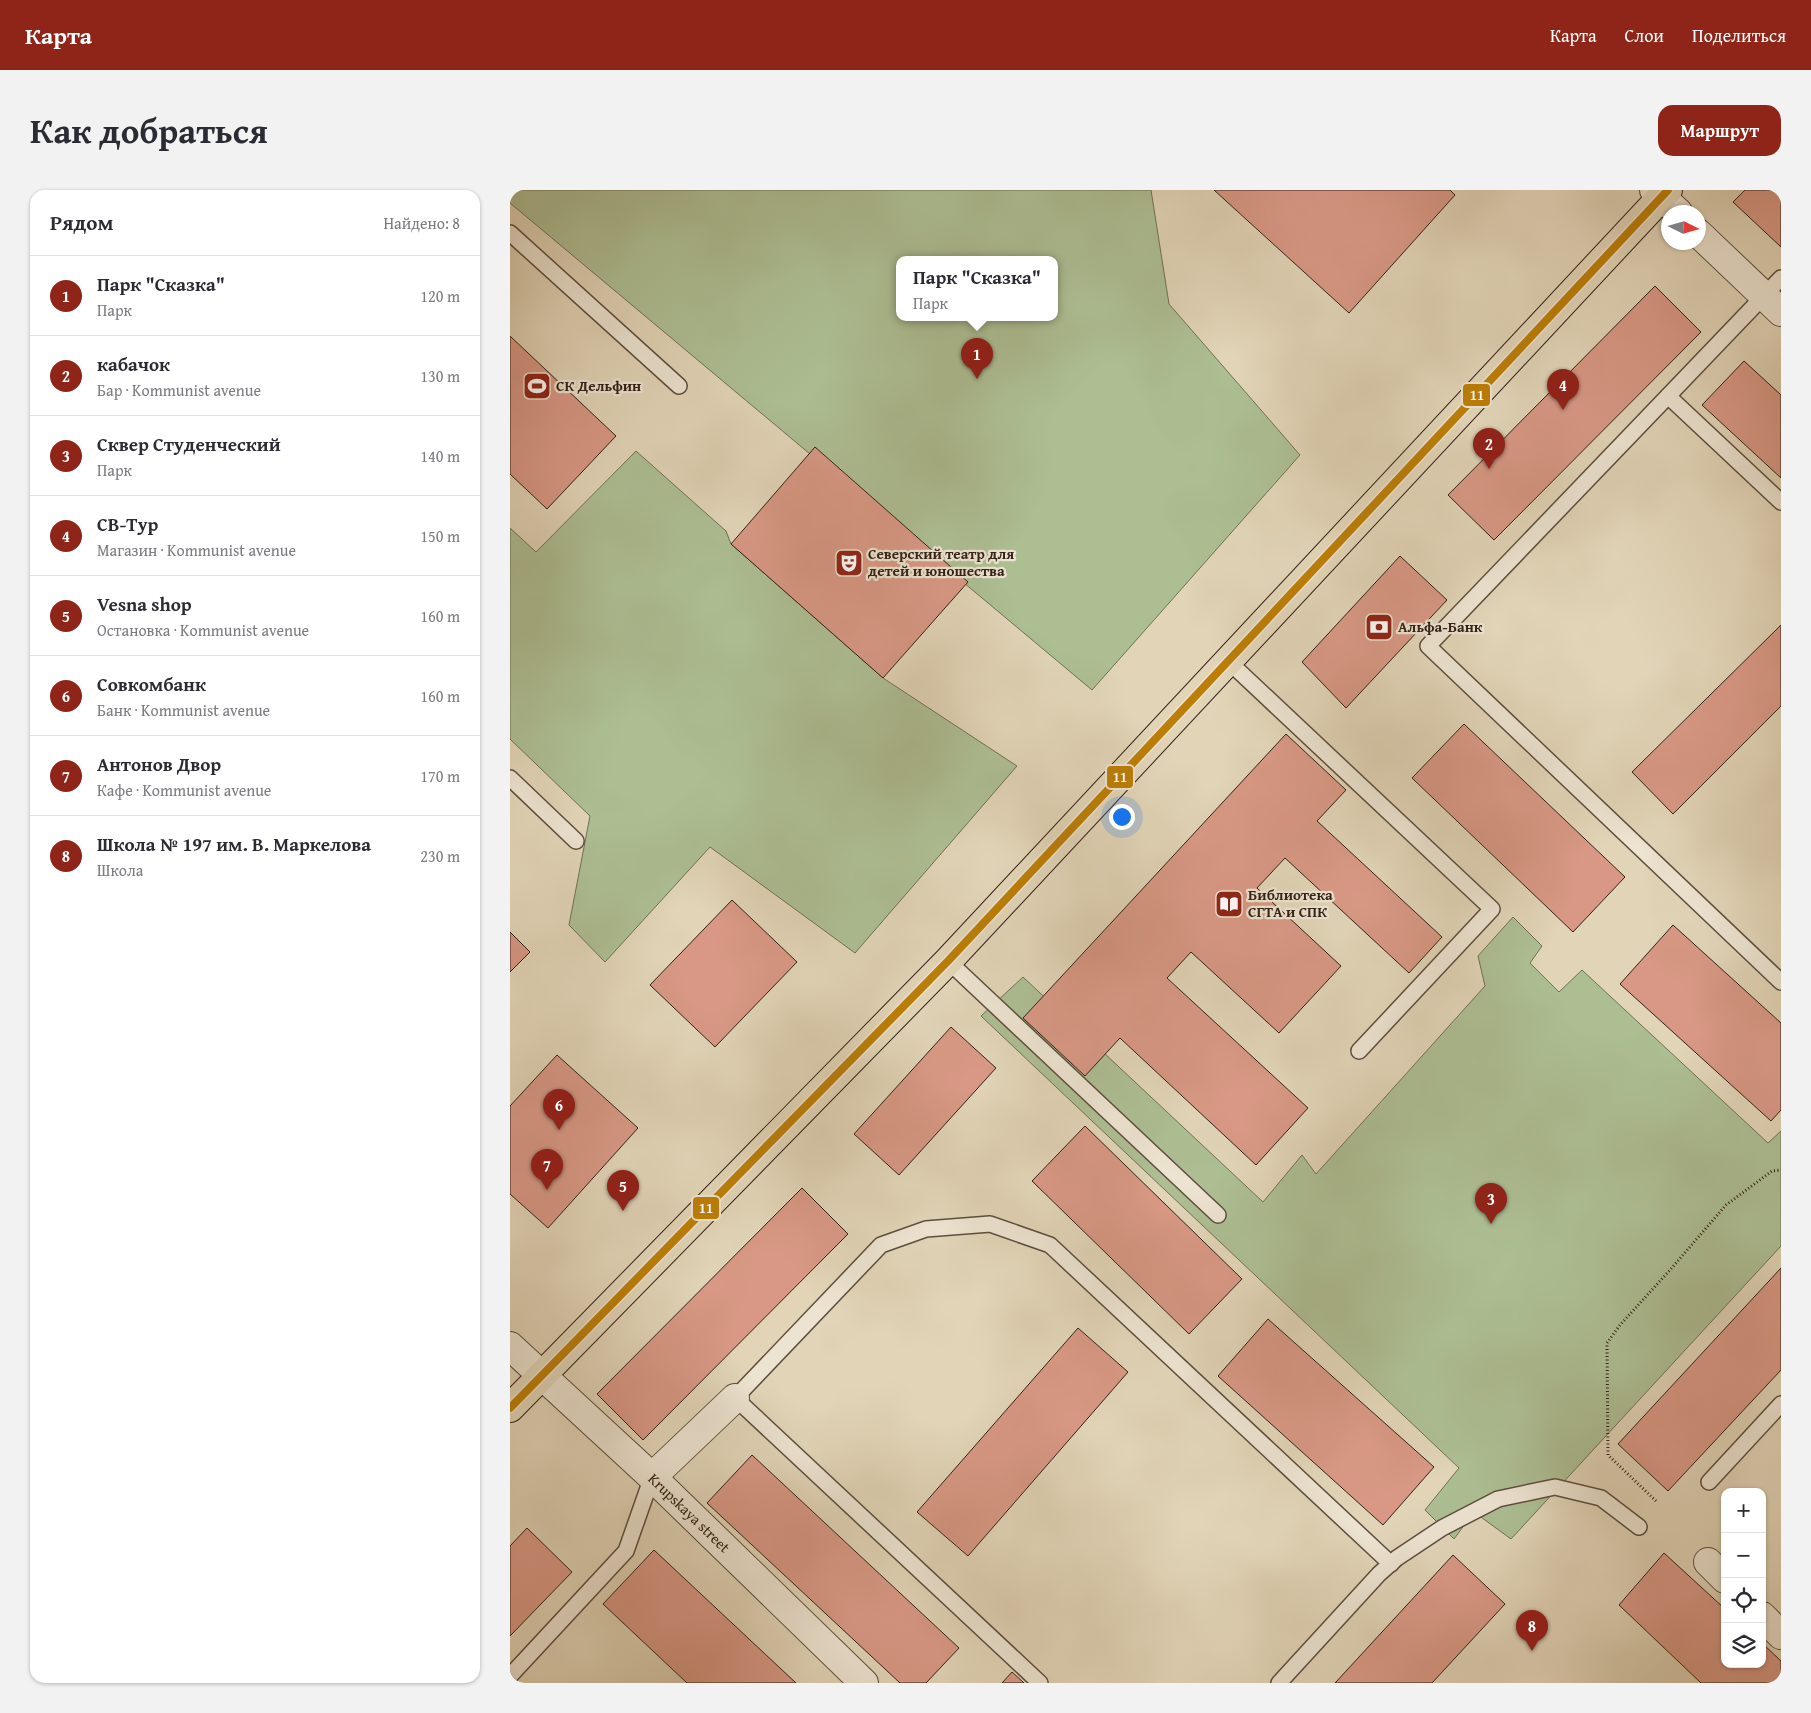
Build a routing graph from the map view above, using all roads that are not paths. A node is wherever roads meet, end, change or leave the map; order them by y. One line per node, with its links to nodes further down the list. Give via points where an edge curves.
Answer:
1 (1665, 197): 8 (main road)
2 (510, 233): 5 (lane)
3 (1706, 239): 4 (street)
4 (1775, 295): 6 (lane)
5 (679, 386)
6 (1668, 396): 7 (lane); 12 (lane, via 1428,646)
7 (1781, 502)
8 (1227, 660): 11 (main road); 13 (lane, via 1492,909)
9 (510, 778): 10 (lane)
10 (576, 841)
11 (948, 961): 14 (lane); 16 (main road)
12 (1781, 982)
13 (1358, 1051)
14 (1218, 1215)
15 (510, 1346): 16 (street, Krupskaya street)
16 (541, 1375): 19 (main road); 20 (street, Krupskaya street)
17 (735, 1398): 20 (street); 23 (lane, via 881,1245 926,1229 990,1224 1050,1245); 28 (lane)
18 (1781, 1404): 21 (lane)
19 (510, 1408)
20 (652, 1477): 26 (lane, via 626,1551); 27 (street, Krupskaya street)
21 (1709, 1482)
22 (1639, 1527): 23 (lane, via 1601,1498 1555,1487 1498,1499 1442,1528)
23 (1391, 1564): 29 (lane)
24 (1766, 1620): 25 (street)
25 (1781, 1635)
26 (510, 1676)
27 (864, 1683)
28 (1040, 1683)
29 (1279, 1683)

